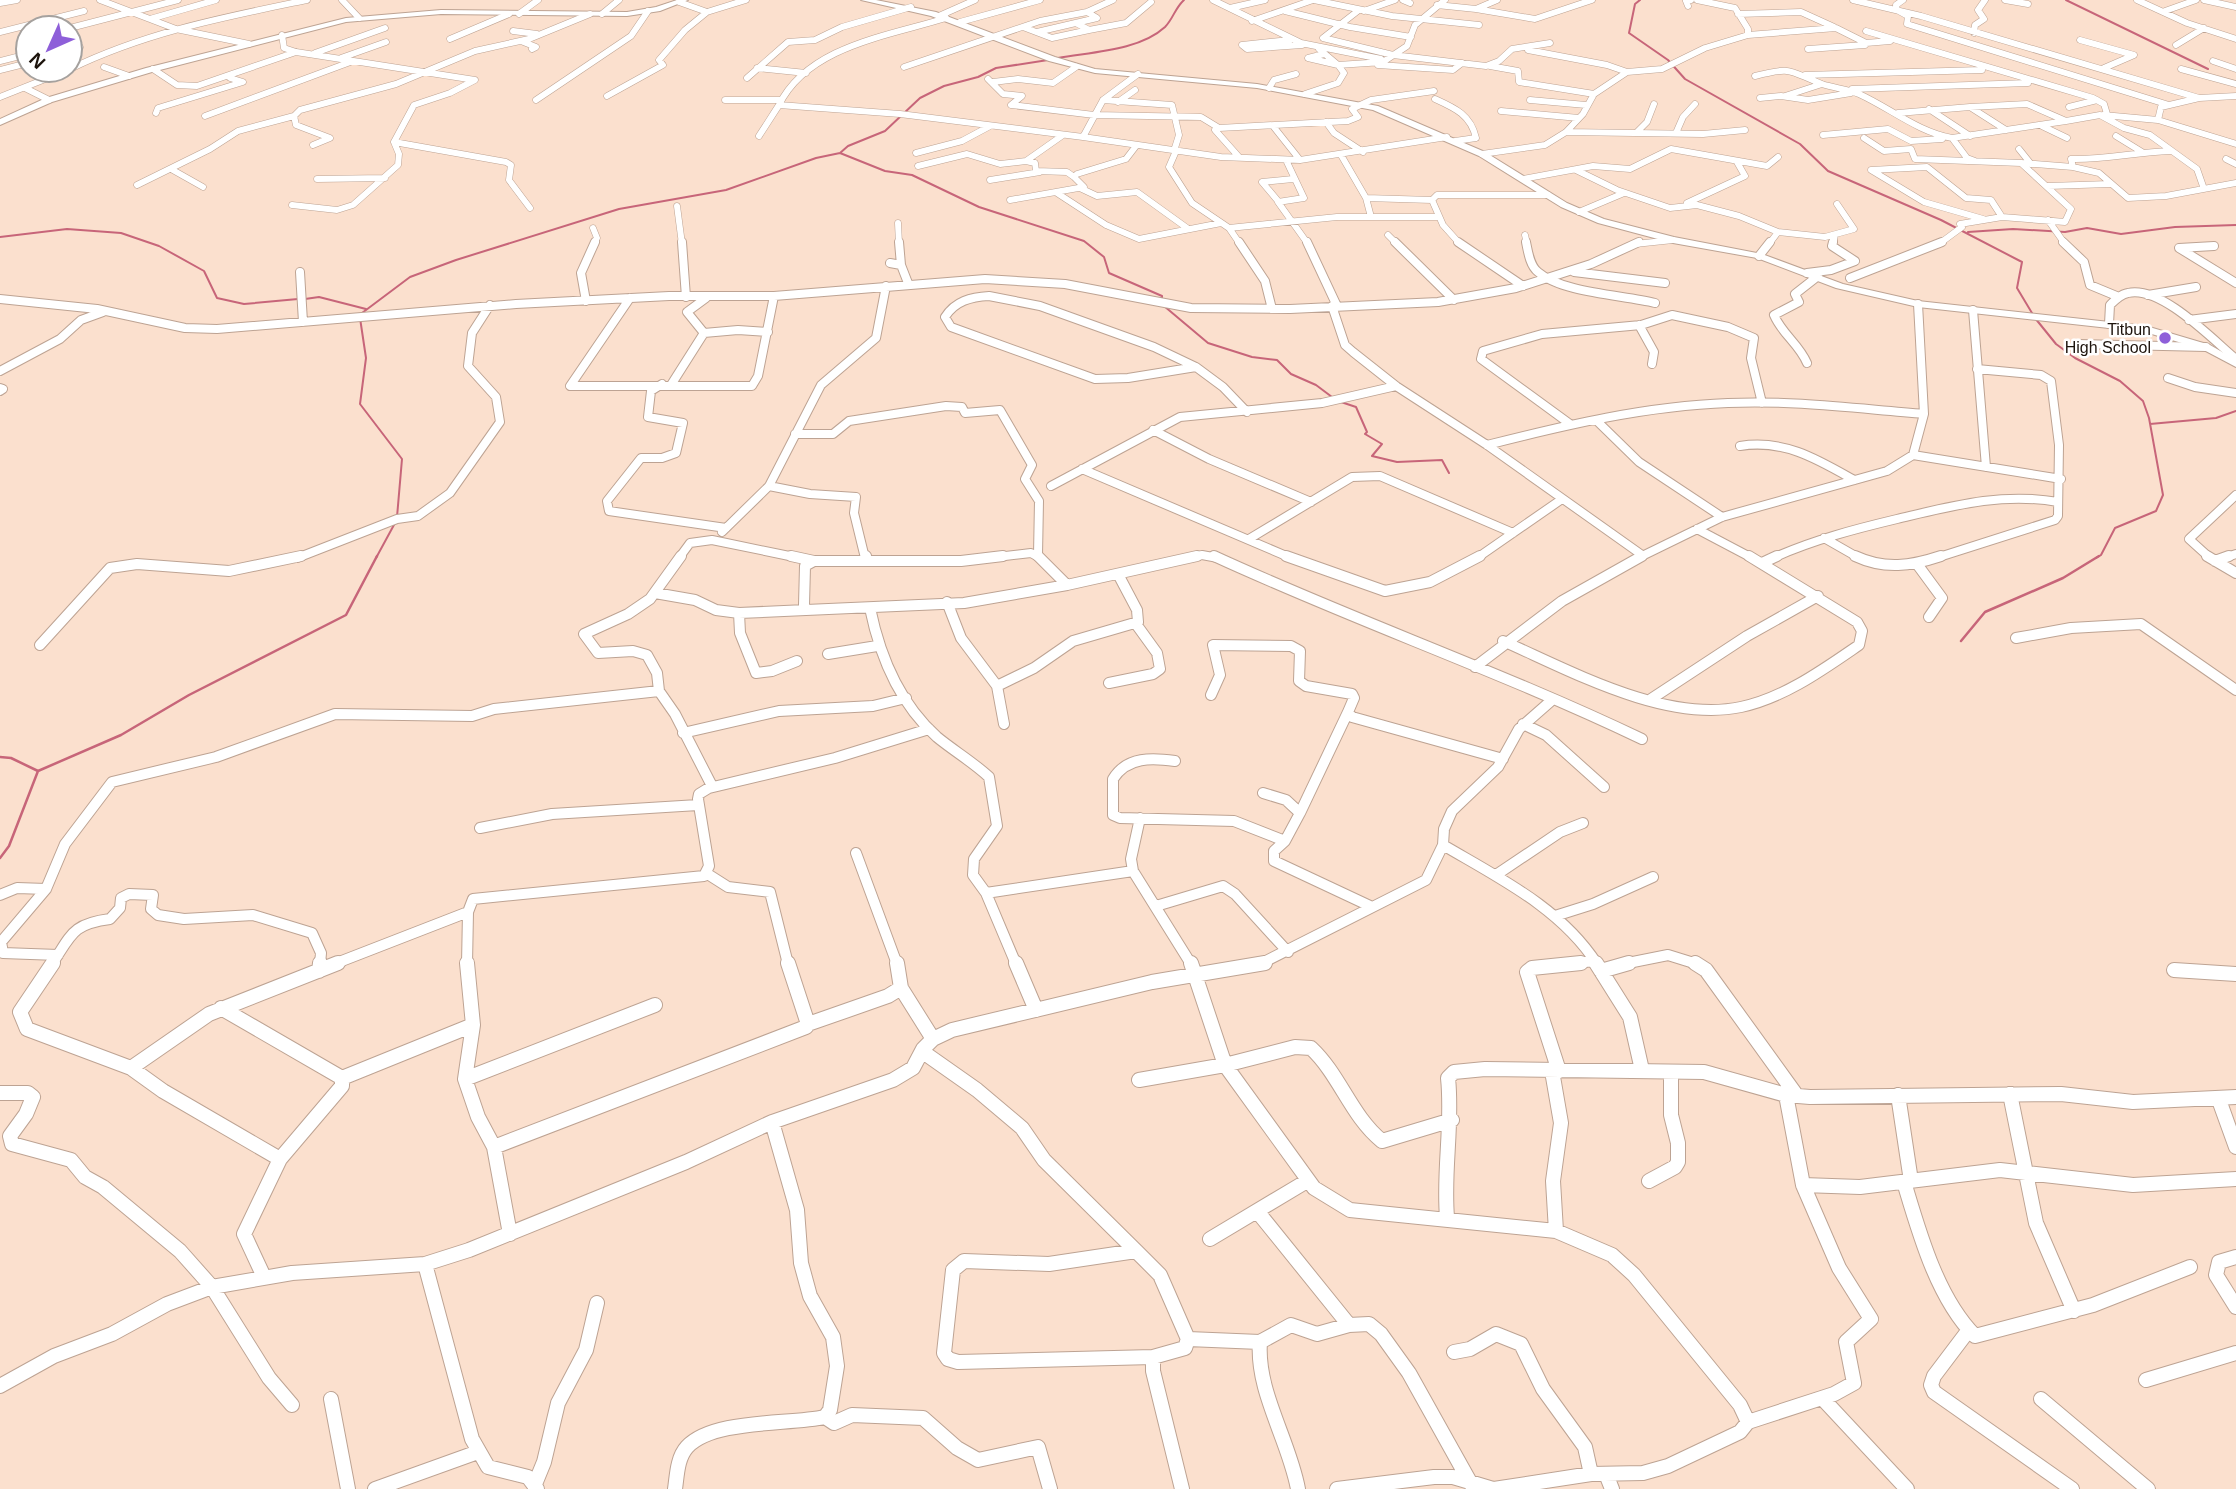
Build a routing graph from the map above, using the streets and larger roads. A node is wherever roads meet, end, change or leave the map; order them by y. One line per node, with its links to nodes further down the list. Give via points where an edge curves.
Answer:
1 (16, 0): 31 (street)
2 (100, 0): 48 (street)
3 (178, 0): 48 (street)
4 (216, 0): 57 (street)
5 (307, 0): 68 (street)
6 (342, 0): 56 (street)
7 (538, 0): 51 (street)
8 (619, 0): 53 (street)
9 (746, 0): 46 (street)
10 (865, 0): 33 (street)
11 (975, 0): 55 (street)
12 (1040, 0): 60 (street)
13 (1114, 0): 47 (street)
14 (1213, 0): 38 (street)
15 (1265, 0): 38 (street)
16 (1313, 0): 34 (street); 43 (street)
17 (1395, 0): 44 (street)
18 (1445, 0): 35 (street)
19 (1497, 0): 39 (street)
20 (1592, 0): 39 (street, via 1535,19)
21 (1697, 0): 30 (street)
22 (1853, 0): 40 (street)
23 (1903, 0): 40 (street, via 1896,4)
24 (1985, 0): 76 (street, via 1978,10 1984,19 1975,24)
25 (2005, 0): 36 (street)
26 (2137, 0): 45 (street)
27 (2195, 0): 45 (street)
28 (2204, 0): 37 (street)
29 (681, 1): 42 (street); 46 (street)
30 (1718, 1): 49 (street)
31 (0, 2)
32 (1151, 2): 71 (street, via 1126,23)
33 (908, 4): 55 (street); 112 (street, via 809,42 788,42)
34 (1336, 5): 44 (street); 54 (street)
35 (1437, 5): 39 (street); 58 (street)
36 (2028, 5)
37 (2236, 7)
38 (1230, 8): 59 (street)
39 (1476, 9)
40 (1897, 10): 76 (street); 159 (street, via 1908,16 1906,24)
41 (84, 11): 74 (street)
42 (648, 11): 53 (street); 148 (street, via 633,34)
43 (1285, 11): 54 (street); 59 (street)
44 (1361, 11): 58 (street); 63 (street)
45 (2165, 11): 67 (street)
46 (707, 12): 140 (street, via 659,60 663,65)
47 (1087, 12): 61 (street, via 1097,18); 69 (street)
48 (131, 13): 57 (street); 62 (street)
49 (1738, 13): 66 (street, via 1801,12); 80 (street)
50 (509, 14): 51 (street); 56 (street, via 441,12); 82 (street)
51 (519, 14): 52 (street)
52 (590, 14): 53 (street); 78 (street)
53 (602, 14)
54 (1308, 16): 63 (street)
55 (943, 17): 60 (street); 120 (street, via 824,57)
56 (359, 18): 77 (street)
57 (147, 19): 68 (street)
58 (1421, 19): 64 (street); 79 (street)
59 (1252, 21): 84 (street)
60 (960, 22): 81 (street)
61 (1076, 23): 69 (street); 71 (street)
62 (84, 25)
63 (1341, 25): 79 (street); 100 (street, via 1323,38)
64 (1479, 26)
65 (385, 28): 99 (street)
66 (1836, 28): 80 (street); 90 (street)
67 (2204, 28): 75 (street); 93 (street)
68 (176, 29): 91 (street); 104 (street)
69 (1030, 29): 71 (street, via 1057,38); 81 (street)
70 (2233, 29): 75 (street)
71 (1089, 30)
72 (513, 31): 78 (street)
73 (1866, 31): 85 (street)
74 (0, 32)
75 (2216, 32): 83 (street)
76 (1975, 33): 113 (street)
77 (282, 35): 91 (street); 98 (street, via 284,48)
78 (540, 35): 87 (street)
79 (1412, 35): 100 (street, via 1404,50)
80 (1748, 35): 118 (street, via 1705,48 1662,69)
81 (998, 38): 108 (street); 111 (street)
82 (450, 39)
83 (2236, 39)
84 (1293, 40): 92 (street); 92 (street, via 1242,45 1247,49)
85 (1892, 40): 90 (street); 115 (street)
86 (2080, 40): 113 (street, via 2134,55)
87 (521, 41): 96 (street, via 536,47); 119 (street, via 475,51)
88 (386, 42): 101 (street)
89 (1550, 43): 94 (street)
90 (1871, 43): 95 (street)
91 (249, 44): 114 (street)
92 (1305, 44): 97 (street)
93 (2176, 44)
94 (1512, 49): 109 (street); 118 (street)
95 (1808, 49)
96 (532, 50)
97 (1323, 51): 100 (street); 106 (street); 106 (street, via 1308,58)
98 (296, 52): 99 (street); 126 (street)
99 (312, 54): 101 (street)
100 (1390, 58): 105 (street); 107 (street)
101 (338, 59): 102 (street)
102 (353, 61): 119 (street); 169 (street)
103 (2213, 61): 117 (street)
104 (84, 62)
105 (1462, 63): 107 (street, via 1453,70); 109 (street)
106 (1338, 65): 107 (street); 138 (street, via 1344,73 1338,83)
107 (1375, 65)
108 (1076, 66): 121 (street); 166 (street, via 1053,83 991,81 1003,94 1022,96 1011,105)
109 (1486, 66): 139 (street, via 1518,71 1519,82)
110 (104, 67): 124 (street)
111 (904, 67)
112 (757, 68): 120 (street); 127 (street)
113 (2104, 68): 145 (street)
114 (153, 69): 124 (street); 126 (street, via 184,88)
115 (1988, 69): 123 (street); 128 (street)
116 (2181, 69): 131 (street)
117 (2236, 69)
118 (1627, 72): 139 (street)
119 (424, 73): 170 (street, via 300,110); 195 (street, via 476,81 414,105 413,115 395,134)
120 (806, 73): 154 (street, via 788,87)
121 (1138, 74): 133 (street); 150 (street)
122 (1296, 74): 133 (street, via 1273,79)
123 (1805, 75): 125 (street, via 1783,69); 130 (street)
124 (129, 76): 147 (street)
125 (1755, 76)
126 (227, 77): 164 (street, via 243,82 158,108)
127 (747, 78)
128 (2034, 82): 134 (street); 152 (street)
129 (35, 84): 132 (street)
130 (1822, 84): 134 (street); 141 (street)
131 (2236, 85)
132 (25, 88): 143 (street); 147 (street)
133 (1269, 88): 138 (street)
134 (1846, 89): 137 (street)
135 (1135, 90): 153 (street)
136 (1434, 91): 155 (street)
137 (1857, 93): 141 (street, via 1808,100); 165 (street)
138 (1305, 94): 155 (street)
139 (1594, 94): 158 (street)
140 (607, 96)
141 (1781, 96): 144 (street)
142 (2236, 96): 145 (street)
143 (0, 97)
144 (1760, 98)
145 (2199, 98): 159 (street)
146 (1435, 99): 193 (street, via 1473,123 1476,138)
147 (49, 100): 174 (street)
148 (536, 100)
149 (725, 100): 154 (street)
150 (1103, 100): 153 (street); 166 (street)
151 (1530, 100): 158 (street)
152 (2097, 100): 161 (street); 168 (street, via 2104,104)
153 (1118, 102): 167 (street, via 1172,105)
154 (780, 103): 177 (street); 187 (street)
155 (1359, 104): 175 (street, via 1352,109 1356,119); 193 (street)
156 (1654, 104): 183 (street, via 1647,122)
157 (1695, 104): 184 (street)
158 (1586, 105): 171 (street)
159 (2169, 105): 172 (street, via 2159,108)
160 (1970, 107): 162 (street); 173 (street, via 2027,104); 181 (street)
161 (2069, 107)
162 (1929, 109): 165 (street); 188 (street)
163 (1501, 111): 171 (street)
164 (156, 113)
165 (1898, 113): 194 (street)
166 (1094, 115): 167 (street); 190 (street)
167 (1173, 115): 179 (street, via 1201,117); 201 (street, via 1179,135)
168 (2104, 115): 172 (street); 173 (street); 202 (street, via 2124,128 2150,135)
169 (205, 116)
170 (294, 116): 197 (street, via 296,125 330,138); 221 (street, via 238,131)
171 (1579, 118): 182 (street)
172 (2158, 120): 196 (street)
173 (2066, 121): 178 (street)
174 (0, 122)
175 (1326, 122): 176 (street); 203 (street)
176 (1273, 125): 179 (street); 212 (street)
177 (990, 126): 185 (street); 205 (street, via 962,141)
178 (2042, 126): 181 (street); 192 (street)
179 (1219, 128): 209 (street, via 1215,128)
180 (1745, 130): 184 (street)
181 (2006, 131): 188 (street)
182 (1566, 132): 183 (street); 206 (street, via 1545,145)
183 (1636, 133): 184 (street)
184 (1674, 133): 199 (street, via 1677,138)
185 (1063, 135): 190 (street); 213 (street)
186 (1824, 135): 194 (street, via 1888,129 1911,141)
187 (759, 136)
188 (1970, 136): 194 (street)
189 (2116, 136): 204 (street)
190 (1083, 137): 198 (street)
191 (1864, 138): 214 (street, via 1884,151 1911,149 1915,159)
192 (2067, 138)
193 (1451, 139): 203 (street); 206 (street)
194 (1948, 139): 214 (street)
195 (394, 142): 225 (street, via 398,165); 248 (street, via 506,162 511,165 509,180)
196 (2236, 144)
197 (313, 145)
198 (1136, 146): 201 (street); 224 (street, via 1126,159)
199 (1671, 149): 215 (street); 222 (street, via 1630,169 1598,166)
200 (2019, 149): 217 (street)
201 (1175, 151): 209 (street); 257 (street, via 1168,167 1175,180 1192,203)
202 (2171, 151): 204 (street); 236 (street, via 2197,169)
203 (1363, 152): 207 (street)
204 (2142, 152): 220 (street, via 2104,160 2071,159)
205 (916, 153)
206 (1482, 153): 226 (street)
207 (1341, 155): 212 (street); 240 (street)
208 (1778, 157): 215 (street, via 1770,166)
209 (1239, 158): 211 (street)
210 (2226, 159): 218 (street)
211 (1286, 160): 212 (street); 228 (street)
212 (1300, 160)
213 (1026, 161): 219 (street, via 1000,164 967,154); 223 (street, via 1035,163 1033,167)
214 (1975, 161): 216 (street)
215 (1737, 162): 244 (street, via 1745,176)
216 (2021, 163): 217 (street); 233 (street)
217 (2031, 164): 220 (street)
218 (2236, 164)
219 (918, 166)
220 (2073, 167): 231 (street, via 2099,173)
221 (171, 169): 232 (street); 234 (street)
222 (1576, 170): 226 (street); 237 (street)
223 (1040, 172): 224 (street, via 1067,172); 229 (street)
224 (1074, 177): 235 (street, via 1084,187)
225 (385, 178): 227 (street); 246 (street, via 347,208)
226 (1523, 178): 239 (street)
227 (317, 179)
228 (1293, 179): 243 (street, via 1304,198); 243 (street, via 1264,180)
229 (990, 180)
230 (2236, 183): 236 (street)
231 (2110, 184): 233 (street); 236 (street, via 2123,197 2133,199)
232 (137, 185)
233 (2048, 186): 255 (street, via 2071,209 2068,221)
234 (204, 187)
235 (1080, 188): 238 (street); 259 (street, via 1097,196 1137,192)
236 (2204, 189)
237 (1624, 192): 244 (street, via 1671,208); 249 (street)
238 (1057, 193): 241 (street); 259 (street, via 1131,237 1143,239)
239 (1548, 195): 242 (street, via 1437,194); 249 (street)
240 (1366, 198): 242 (street); 251 (street)
241 (1010, 200)
242 (1432, 200): 252 (street)
243 (1278, 201): 254 (street)
244 (1686, 204): 261 (street, via 1740,216)
245 (1838, 204): 265 (street, via 1855,227)
246 (292, 205)
247 (677, 206): 284 (street, via 689,290)
248 (530, 208)
249 (1579, 212): 264 (street)
250 (2002, 216): 253 (street); 253 (street, via 1991,200 1966,198 1927,167 1871,170 1932,205); 255 (street)
251 (1371, 217): 252 (street); 254 (street)
252 (1439, 217): 280 (street, via 1463,247)
253 (1983, 219): 275 (street, via 1960,224 1962,227 1941,243)
254 (1291, 220): 260 (street); 294 (street, via 1314,252)
255 (2049, 220): 285 (street, via 2084,262 2090,285)
256 (898, 223): 269 (street)
257 (1221, 223): 259 (street); 260 (street)
258 (593, 228): 289 (street, via 597,238 581,273)
259 (1187, 228)
260 (1229, 228): 295 (street, via 1265,281)
261 (1778, 232): 265 (street); 267 (street)
262 (1525, 235): 274 (street, via 1533,266)
263 (1388, 236): 290 (street)
264 (1647, 236): 267 (street); 270 (street)
265 (1834, 238): 272 (street, via 1834,248 1855,261)
266 (2214, 246): 278 (street, via 2179,248)
267 (1759, 256): 272 (street)
268 (890, 263): 269 (street)
269 (901, 265): 276 (street)
270 (1571, 271): 274 (street); 277 (street)
271 (300, 272): 300 (street)
272 (1807, 273): 273 (street)
273 (1818, 276): 292 (street, via 1840,286); 308 (street, via 1795,295 1799,302 1774,315 1780,330)
274 (1548, 278): 280 (street); 291 (street)
275 (1850, 278)
276 (908, 283): 279 (street); 295 (street, via 1008,279 1084,287 1178,307)
277 (1665, 283)
278 (2236, 283)
279 (886, 286): 283 (street); 323 (street, via 876,338 821,385)
280 (1523, 286): 290 (street)
281 (2196, 287): 282 (street)
282 (2148, 295): 285 (street, via 2131,292); 299 (street)
283 (774, 296): 287 (street); 303 (street)
284 (686, 297): 286 (street); 287 (street)
285 (2119, 297): 301 (street, via 2110,305)
286 (630, 298): 289 (street); 314 (street, via 570,386)
287 (706, 298): 304 (street, via 687,312)
288 (0, 299): 297 (street)
289 (586, 300): 293 (street)
290 (1454, 300): 294 (street)
291 (1655, 303)
292 (1918, 303): 296 (street); 319 (street)
293 (490, 305): 300 (street); 365 (street, via 474,322 468,366 496,396 502,408 500,422 450,493 418,516 397,519 294,559 229,570 137,564 110,568)
294 (1335, 306): 295 (street); 315 (street, via 1345,345)
295 (1272, 309)
296 (1973, 310): 301 (street); 311 (street)
297 (106, 311): 300 (street, via 202,329); 312 (street, via 81,320 60,339)
298 (2236, 314): 299 (street)
299 (2189, 320): 307 (street)
300 (303, 322)
301 (2109, 324): 306 (street, via 2167,333)
302 (1639, 325): 309 (street, via 1654,352); 317 (street, via 1675,315 1750,334); 321 (street, via 1544,332 1483,351 1481,359)
303 (768, 332): 304 (street); 314 (street, via 752,386)
304 (704, 333): 314 (street)
305 (2078, 344): 306 (street)
306 (2206, 346): 307 (street)
307 (2235, 361)
308 (1807, 363)
309 (1652, 364)
310 (1196, 367): 310 (street, via 1096,379 970,335 951,327 945,317 961,301 1006,297 1116,333); 318 (street, via 1228,390)
311 (1977, 369): 327 (street); 329 (street, via 2041,375 2051,381)
312 (0, 371)
313 (2168, 378): 316 (street)
314 (666, 385): 338 (street, via 651,391 648,417 683,423 676,453 641,458 607,501 609,511)
315 (1395, 386): 318 (street); 324 (street)
316 (2236, 393)
317 (1762, 403): 319 (street); 320 (street, via 1700,405)
318 (1247, 412): 322 (street, via 1191,415)
319 (1924, 414): 326 (street)
320 (1597, 421): 321 (street); 337 (street, via 1637,460)
321 (1570, 424): 324 (street)
322 (1153, 430): 328 (street); 335 (street)
323 (795, 435): 331 (street); 345 (street, via 833,434 849,421 946,406 962,407 965,413 1000,410 1032,465 1025,479 1039,501)
324 (1487, 445): 334 (street)
325 (1740, 446): 330 (street, via 1782,444)
326 (1913, 455): 327 (street); 330 (street, via 1898,467)
327 (1986, 467): 329 (street)
328 (1082, 469): 332 (street); 343 (street)
329 (2061, 479): 336 (street)
330 (1854, 480): 337 (street)
331 (769, 486): 338 (street); 348 (street, via 856,496 853,502 867,553)
332 (1051, 486)
333 (2236, 495): 349 (street, via 2189,539)
334 (1562, 499): 340 (street); 346 (street)
335 (1311, 502): 340 (street, via 1352,477 1380,476); 343 (street)
336 (2058, 502): 341 (street, via 1970,499); 351 (street, via 2055,520)
337 (1722, 517): 339 (street)
338 (726, 528): 342 (street)
339 (1697, 529): 346 (street); 350 (street)
340 (1513, 533): 343 (street, via 1441,579 1401,592 1366,586)
341 (1824, 538): 350 (street); 351 (street, via 1872,564 1895,568)
342 (712, 540): 347 (street); 355 (street, via 690,543)
343 (1249, 540)
344 (2236, 554): 349 (street)
345 (1038, 555): 348 (street); 354 (street)
346 (1642, 555): 364 (street)
347 (814, 561): 348 (street); 359 (street, via 805,566)
348 (865, 561)
349 (2215, 561): 352 (street)
350 (1762, 563): 356 (street)
351 (1917, 564): 361 (street, via 1942,598)
352 (2236, 573)
353 (1119, 576): 354 (street); 362 (street, via 1137,610 1140,619); 369 (street, via 1214,556)
354 (1067, 585): 357 (street)
355 (655, 593): 360 (street); 373 (street, via 628,614 584,634 598,653 647,655 657,673)
356 (1818, 596): 376 (street); 376 (street, via 1857,622 1862,631 1859,645 1834,662 1743,706 1695,709)
357 (947, 602): 358 (street); 371 (street, via 961,638)
358 (870, 608): 359 (street); 366 (street)
359 (806, 610): 360 (street)
360 (739, 613): 368 (street, via 740,634 756,673)
361 (1929, 617)
362 (1136, 624): 370 (street, via 1157,653 1160,669); 371 (street, via 1073,641)
363 (2016, 638): 372 (street, via 2071,628 2141,624)
364 (1503, 641): 369 (street); 376 (street)
365 (40, 645)
366 (877, 646): 367 (street); 375 (street)
367 (828, 654)
368 (797, 662)
369 (1475, 667): 377 (street)
370 (1109, 683)
371 (998, 687): 379 (street)
372 (2236, 690)
373 (659, 691): 382 (street); 401 (street, via 494,709 472,716 335,713 216,757 112,782 65,844)
374 (1211, 695): 378 (street, via 1220,675 1213,645 1291,646 1300,651 1299,681 1352,694)
375 (906, 698): 381 (street); 382 (street, via 873,706 779,710)
376 (1651, 699)
377 (1552, 700): 380 (street); 383 (street)
378 (1348, 712): 384 (street, via 1361,720); 390 (street)
379 (1004, 724)
380 (1523, 724): 384 (street); 386 (street, via 1546,734)
381 (929, 729): 387 (street, via 835,758); 402 (street, via 989,777 997,826 978,849 972,871 974,881)
382 (683, 733): 387 (street, via 712,786)
383 (1642, 739)
384 (1503, 760): 395 (street, via 1452,811)
385 (1175, 761): 391 (street, via 1144,757 1113,779 1113,815)
386 (1604, 787)
387 (709, 788): 389 (street, via 699,794)
388 (1263, 793): 390 (street, via 1286,800)
389 (698, 805): 393 (street, via 552,814); 398 (street, via 709,866)
390 (1300, 813): 394 (street)
391 (1140, 818): 394 (street, via 1234,821); 397 (street, via 1131,859)
392 (1583, 823): 399 (street, via 1560,832)
393 (480, 828)
394 (1285, 841): 405 (street, via 1274,851 1274,861)
395 (1443, 845): 399 (street); 405 (street, via 1426,880)
396 (856, 853): 415 (street, via 897,961)
397 (1133, 871): 402 (street); 404 (street)
398 (706, 873): 406 (street, via 692,879 637,880 486,896 473,900); 419 (street, via 728,887 770,892)
399 (1496, 875): 407 (street)
400 (1653, 877): 407 (street, via 1593,905)
401 (46, 889): 403 (street, via 17,888); 409 (street, via 1,943 3,953)
402 (986, 893): 418 (street)
403 (0, 895)
404 (1156, 906): 408 (street, via 1223,886); 414 (street, via 1191,963)
405 (1370, 906): 408 (street)
406 (468, 912): 412 (street); 420 (street)
407 (1555, 916): 410 (street)
408 (1289, 952): 414 (street, via 1252,967)
409 (58, 955): 412 (street, via 85,922 110,919 120,908 121,898 145,894 153,895 150,909 159,916 218,919 253,915 312,933 321,953); 424 (street, via 20,1012 27,1029)
410 (1598, 966): 425 (street, via 1630,1017); 426 (street, via 1532,968 1527,972); 434 (street, via 1668,953 1696,962)
411 (2174, 970): 413 (street)
412 (319, 971): 417 (street)
413 (2236, 974)
414 (1194, 976): 418 (street); 423 (street)
415 (901, 988): 419 (street); 421 (street)
416 (655, 1005): 429 (street)
417 (221, 1008): 424 (street); 428 (street)
418 (1036, 1010): 421 (street, via 952,1030)
419 (808, 1024): 439 (street)
420 (473, 1025): 428 (street); 429 (street)
421 (933, 1039): 422 (street)
422 (923, 1052): 438 (street, via 904,1075); 453 (street, via 1022,1128 1044,1160)
423 (1225, 1065): 430 (street); 437 (street, via 1295,1047 1311,1048 1382,1141); 444 (street)
424 (131, 1068): 441 (street)
425 (1642, 1070): 426 (street); 427 (street)
426 (1555, 1072): 437 (street, via 1454,1072 1448,1078); 450 (street, via 1561,1123 1553,1181)
427 (1671, 1072): 434 (street, via 1704,1072); 445 (street, via 1678,1162)
428 (342, 1078): 441 (street, via 342,1086)
429 (465, 1079): 439 (street)
430 (1139, 1080)
431 (0, 1093): 458 (street, via 33,1097 10,1136 12,1144 71,1160 85,1178 160,1233)
432 (2010, 1094): 433 (street); 436 (street, via 2133,1102); 442 (street)
433 (1898, 1095): 434 (street); 446 (street)
434 (1792, 1096): 447 (street)
435 (2236, 1097): 436 (street)
436 (2219, 1100): 440 (street)
437 (1451, 1120): 449 (street, via 1443,1190)
438 (772, 1122): 451 (street); 475 (street, via 797,1210 801,1263 810,1296 834,1337 837,1366)
439 (494, 1147): 451 (street)
440 (2236, 1147)
441 (280, 1159): 457 (street, via 273,1183 261,1196 244,1234)
442 (2024, 1171): 443 (street, via 2133,1185); 446 (street); 461 (street, via 2036,1223)
443 (2236, 1179)
444 (1307, 1181): 448 (street); 449 (street, via 1330,1201 1350,1210)
445 (1649, 1181)
446 (1907, 1182): 447 (street, via 1860,1187); 463 (street, via 1914,1219)
447 (1803, 1185): 471 (street, via 1839,1268 1871,1319 1846,1342 1854,1383)
448 (1257, 1211): 452 (street); 462 (street)
449 (1447, 1217): 450 (street)
450 (1556, 1231): 476 (street, via 1612,1255 1634,1275 1740,1405)
451 (510, 1234): 455 (street)
452 (1210, 1239)
453 (1137, 1251): 464 (street, via 1160,1275); 468 (street, via 1049,1264 958,1264 953,1270 944,1353 958,1362)
454 (2236, 1257): 460 (street, via 2219,1262 2216,1275)
455 (425, 1264): 457 (street); 477 (street)
456 (2190, 1267): 461 (street)
457 (264, 1277): 458 (street)
458 (212, 1287): 470 (street, via 54,1356); 474 (street)
459 (597, 1303): 480 (street, via 586,1350 558,1403)
460 (2236, 1307)
461 (2074, 1311): 463 (street, via 1975,1335)
462 (1349, 1325): 465 (street, via 1317,1334 1291,1325); 479 (street, via 1369,1324 1388,1344)
463 (1968, 1331): 490 (street, via 1934,1376 1934,1392)
464 (1188, 1339): 465 (street); 468 (street, via 1185,1348)
465 (1260, 1342): 486 (street, via 1261,1373)
466 (1454, 1352): 478 (street, via 1470,1349 1496,1334 1521,1344 1543,1389)
467 (2236, 1353): 469 (street)
468 (1153, 1357): 485 (street, via 1158,1398)
469 (2146, 1380)
470 (0, 1386)
471 (1822, 1398): 476 (street); 489 (street)
472 (331, 1399): 481 (street)
473 (2041, 1399): 491 (street)
474 (292, 1405)
475 (825, 1417): 483 (street, via 695,1439 679,1462); 484 (street, via 834,1423 852,1415 923,1418 978,1461 1038,1447)
476 (1748, 1423): 478 (street, via 1740,1432 1668,1466)
477 (478, 1452): 480 (street, via 488,1467 528,1477); 482 (street)
478 (1603, 1479): 488 (street)
479 (1471, 1484): 487 (street, via 1434,1477); 488 (street)
480 (536, 1487)
481 (348, 1489)
482 (375, 1489)
483 (676, 1489)
484 (1051, 1489)
485 (1182, 1489)
486 (1298, 1489)
487 (1336, 1489)
488 (1494, 1489)
489 (1907, 1489)
490 (2072, 1489)
491 (2148, 1489)

